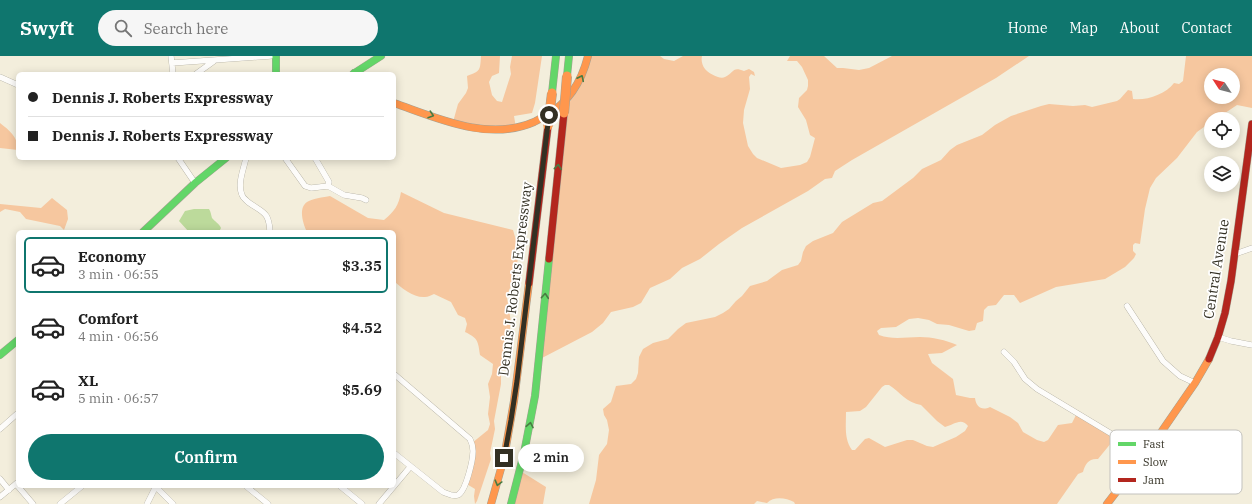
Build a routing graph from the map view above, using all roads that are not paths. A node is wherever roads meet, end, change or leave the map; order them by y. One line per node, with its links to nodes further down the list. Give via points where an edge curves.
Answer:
1 (171, 56): 9 (street)
2 (271, 56): 8 (street)
3 (276, 56): 12 (main road)
4 (381, 56): 13 (main road)
5 (556, 56): 65 (main road, Dennis J. Roberts Expressway, one-way to 65, bridge, via 514,401 504,458)
6 (569, 56): 66 (main road, one-way to 6, bridge, via 535,396)
7 (588, 56): 16 (main road, one-way to 7, via 473,127 514,129 540,120 562,104 578,83)
8 (215, 61): 9 (street); 11 (street)
9 (172, 63): 10 (street)
10 (173, 72)
11 (199, 72)
12 (276, 72)
13 (357, 72)
14 (0, 77): 15 (street)
15 (16, 84)
16 (396, 104)
17 (1252, 124): 18 (main road, Central Avenue)
18 (1251, 140): 30 (main road, Central Avenue)
19 (179, 160): 24 (street)
20 (224, 160): 24 (main road)
21 (246, 160): 28 (street, via 241,184 242,195 267,216 270,220)
22 (286, 160): 25 (street, via 305,186)
23 (315, 160): 25 (street, via 329,182)
24 (195, 183): 27 (main road)
25 (328, 186): 26 (street, via 344,195)
26 (366, 200)
27 (145, 230)
28 (270, 230)
29 (1252, 248): 30 (street)
30 (1235, 254): 32 (main road, Central Avenue, via 1225,313)
31 (1127, 306): 38 (street, via 1163,361 1180,376)
32 (1218, 337): 34 (street); 38 (main road, Central Avenue)
33 (16, 342): 36 (main road)
34 (1252, 345)
35 (1004, 352): 42 (street, via 1025,379 1037,389)
36 (0, 355)
37 (396, 376): 44 (street, via 471,440 473,452 464,486 460,493 453,496 443,492)
38 (1195, 383): 41 (main road, Central Avenue)
39 (16, 415): 40 (street)
40 (0, 429)
41 (1162, 430)
42 (1110, 433)
43 (396, 455): 44 (street)
44 (410, 467): 47 (street)
45 (0, 479): 55 (street)
46 (16, 484): 55 (street)
47 (396, 484)
48 (21, 488): 58 (street)
49 (80, 488): 59 (street)
50 (154, 488): 60 (street)
51 (157, 488): 61 (street)
52 (248, 488): 62 (street)
53 (342, 488): 63 (street)
54 (392, 488): 64 (street)
55 (9, 490): 57 (street)
56 (1115, 494): 67 (main road, Central Avenue)
57 (0, 497)
58 (33, 504)
59 (60, 504)
60 (147, 504)
61 (173, 504)
62 (268, 504)
63 (362, 504)
64 (379, 504)
65 (491, 504)
66 (511, 504)
67 (1107, 504)

